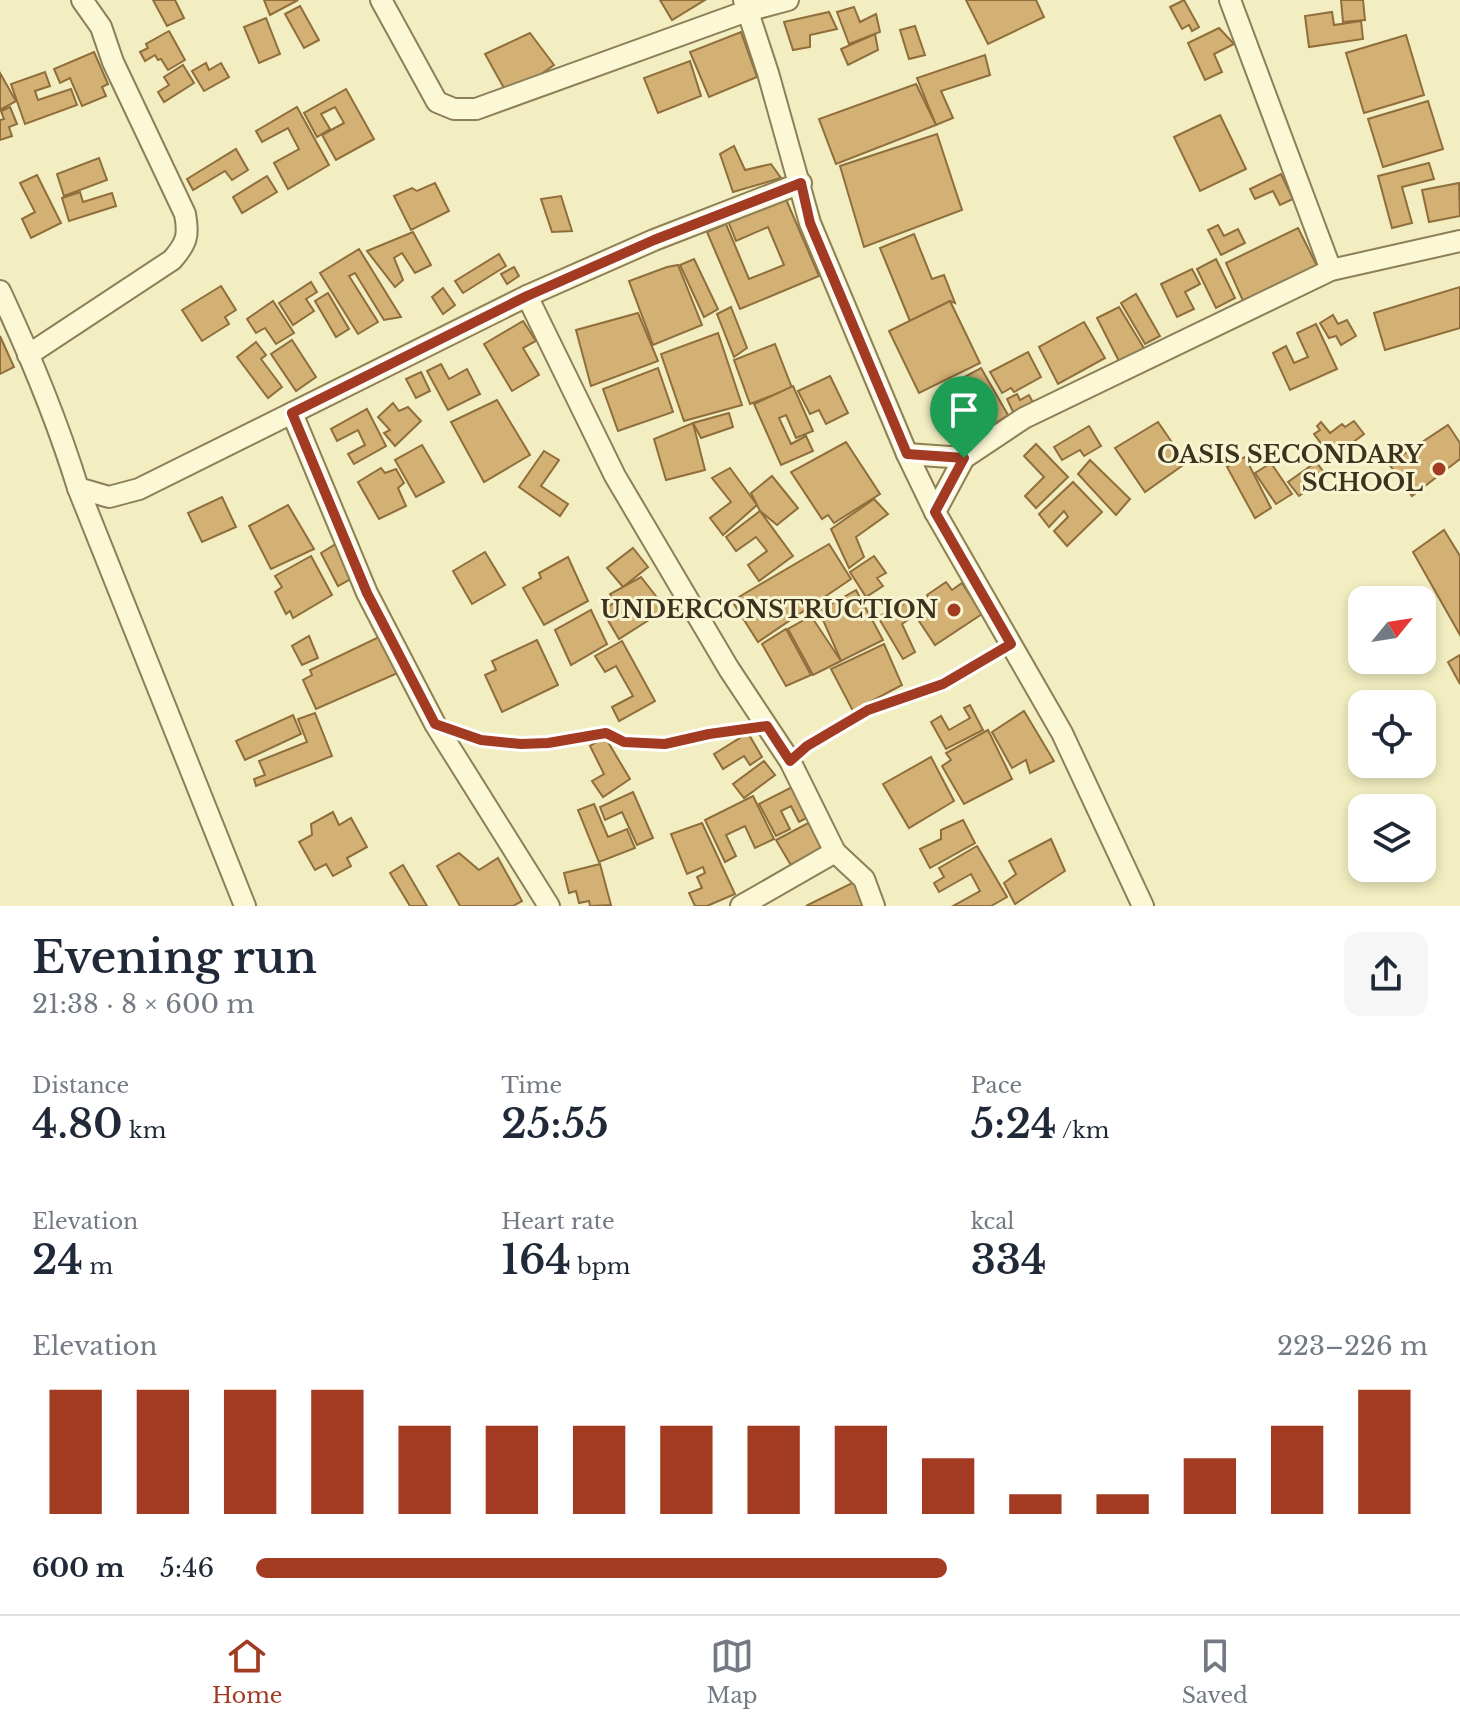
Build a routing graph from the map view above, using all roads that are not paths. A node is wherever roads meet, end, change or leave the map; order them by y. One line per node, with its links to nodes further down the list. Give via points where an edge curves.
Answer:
1 (82, 0): 11 (street, via 101,27 185,214 188,234 186,245 172,260)
2 (381, 0): 5 (street, via 437,102 454,109 476,109)
3 (788, 0): 5 (street)
4 (1230, 0): 8 (street)
5 (746, 5): 6 (street)
6 (801, 183): 10 (street); 13 (street, via 810,223)
7 (1460, 241): 8 (street)
8 (1331, 270): 14 (street, via 1024,418)
9 (0, 291): 11 (street)
10 (527, 296): 12 (street); 17 (street, via 615,476 790,761)
11 (28, 355): 15 (street, via 61,431)
12 (292, 413): 15 (street, via 139,489 109,497); 19 (street, via 367,593 435,724)
13 (907, 454): 14 (street); 16 (street)
14 (964, 458): 16 (street)
15 (78, 488): 18 (street)
16 (935, 512): 22 (street, via 1062,733)
17 (835, 852): 20 (street); 21 (street, via 864,879)
18 (245, 906)
19 (549, 906)
20 (741, 906)
21 (874, 906)
22 (1143, 906)

